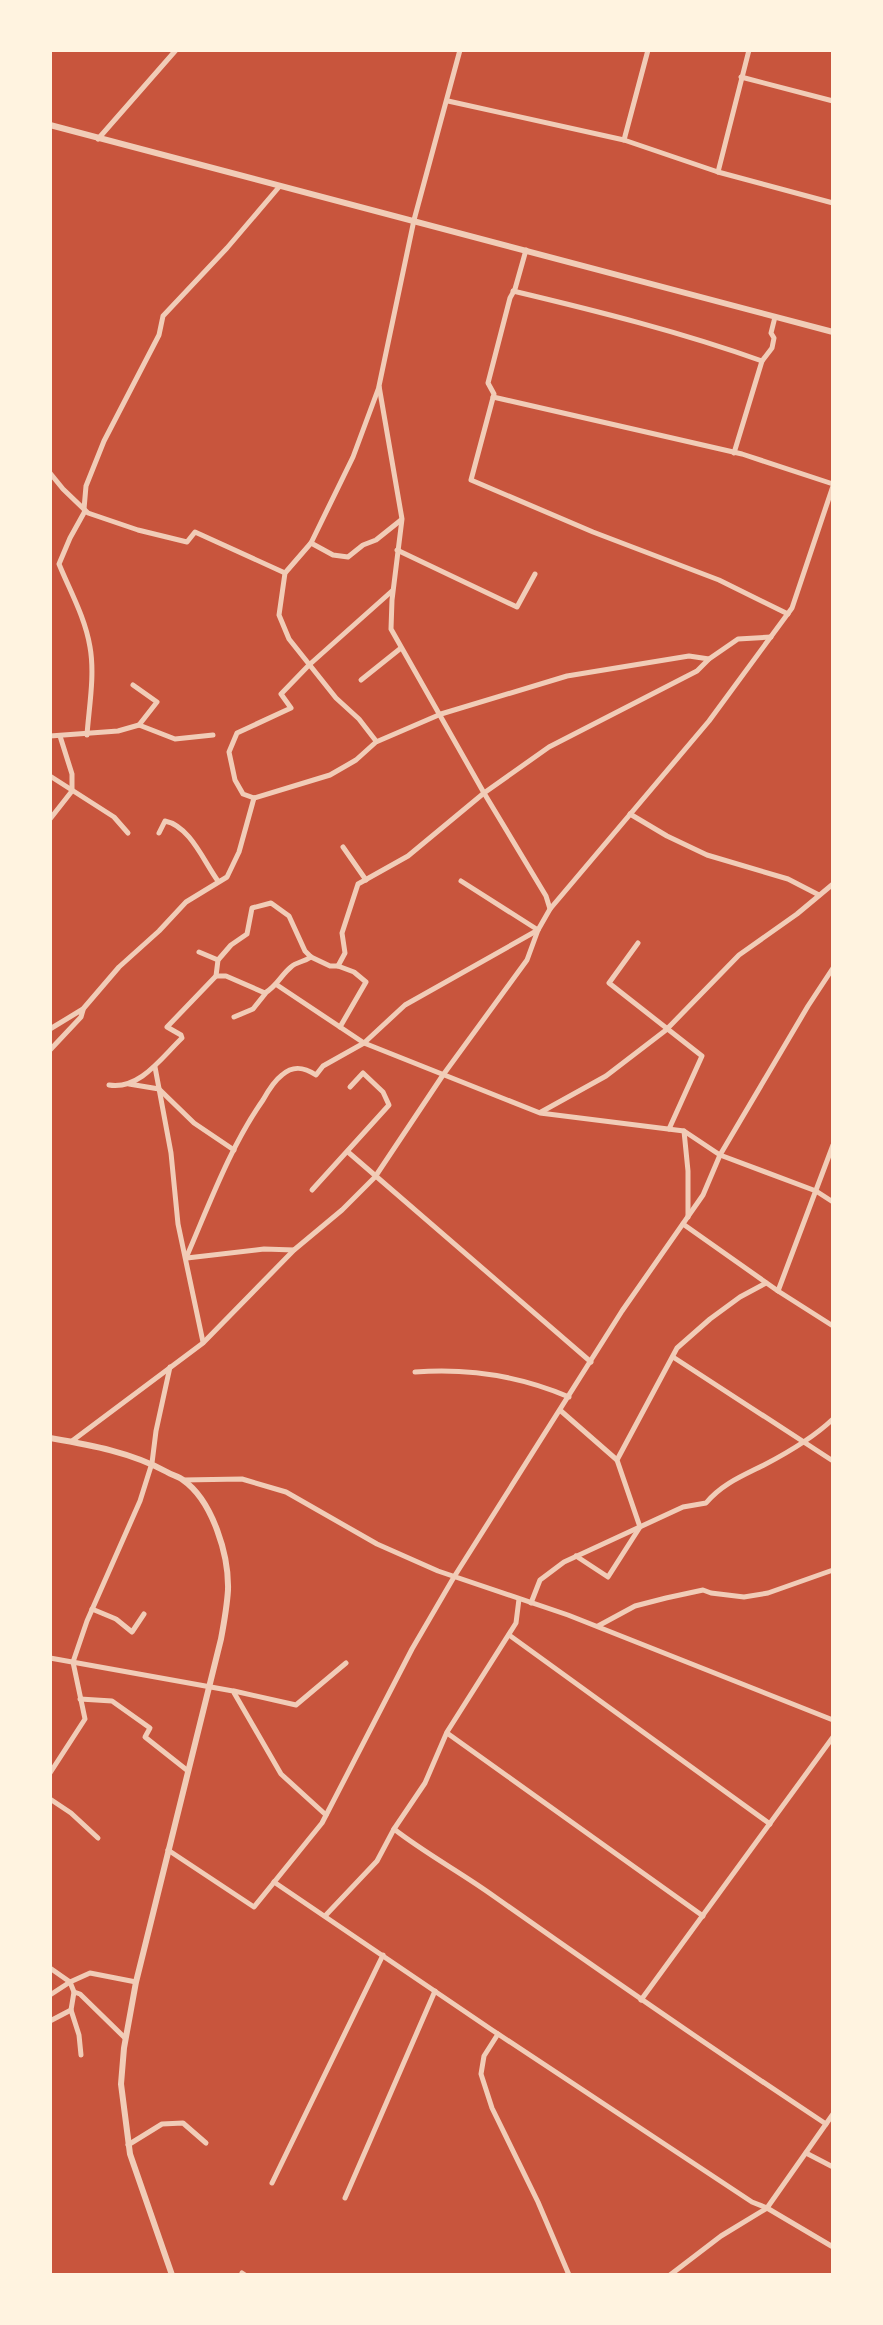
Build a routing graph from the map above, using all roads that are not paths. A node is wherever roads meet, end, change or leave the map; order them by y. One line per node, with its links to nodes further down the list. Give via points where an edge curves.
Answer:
1 (176, 50): 9 (street)
2 (460, 50): 6 (street)
3 (648, 50): 10 (street)
4 (749, 50): 5 (street)
5 (741, 77): 7 (street); 11 (street)
6 (448, 101): 10 (street); 14 (street)
7 (833, 101)
8 (50, 125): 9 (street)
9 (98, 139): 12 (street)
10 (624, 140): 11 (street)
11 (718, 172): 13 (street)
12 (279, 187): 14 (street); 25 (street, via 163,316 159,335 86,486)
13 (833, 203)
14 (414, 220): 15 (street); 20 (street)
15 (526, 250): 16 (street); 17 (street)
16 (513, 291): 19 (street); 21 (street, via 488,383)
17 (775, 317): 18 (street); 19 (street, via 772,348)
18 (833, 332)
19 (762, 361): 22 (street)
20 (379, 386): 26 (street); 27 (street, via 353,457)
21 (493, 397): 22 (street); 32 (street, via 471,480 719,580)
22 (734, 453): 24 (street)
23 (50, 473): 25 (street)
24 (833, 485): 32 (street)
25 (84, 510): 29 (street, via 187,542 195,532); 41 (street, via 59,564 90,646)
26 (402, 519): 27 (street, via 348,557); 28 (street)
27 (311, 543): 29 (street)
28 (397, 550): 30 (street, via 517,607); 31 (street)
29 (285, 573): 36 (street, via 279,615)
30 (535, 574)
31 (393, 590): 34 (street, via 391,629); 36 (street)
32 (788, 614): 33 (street)
33 (771, 637): 35 (street, via 738,639); 50 (street)
34 (401, 648): 37 (street); 39 (street)
35 (709, 659): 39 (street, via 689,656 567,676); 48 (street, via 697,671 549,747)
36 (309, 665): 45 (street); 49 (street, via 281,694 291,708 237,733 229,752 235,780 243,794)
37 (361, 680)
38 (133, 685): 40 (street, via 157,702)
39 (441, 714): 45 (street); 48 (street)
40 (139, 725): 41 (street); 42 (street, via 175,739)
41 (87, 735): 44 (street)
42 (213, 735)
43 (50, 736): 44 (street)
44 (60, 736): 47 (street)
45 (376, 742): 49 (street, via 330,775)
46 (50, 776): 47 (street)
47 (72, 791): 51 (street); 52 (street, via 114,817)
48 (484, 793): 55 (street, via 408,856); 60 (street)
49 (254, 798): 56 (street, via 239,852 227,877)
50 (630, 814): 59 (street, via 707,855 788,879); 60 (street)
51 (50, 819)
52 (128, 833)
53 (159, 833): 56 (street, via 165,821 174,823)
54 (343, 847): 55 (street)
55 (366, 880): 66 (street, via 358,884 350,907 342,933 345,953)
56 (218, 881): 71 (street, via 186,902)
57 (461, 881): 61 (street)
58 (833, 884): 59 (street)
59 (819, 895): 74 (street, via 739,955)
60 (550, 909): 61 (street)
61 (538, 930): 76 (street, via 405,1005); 79 (street, via 527,960)
62 (638, 943): 74 (street, via 609,983)
63 (199, 952): 65 (street)
64 (311, 957): 65 (street, via 289,916 271,903 252,908 247,934); 66 (street); 69 (street, via 292,965)
65 (218, 960): 68 (street)
66 (338, 966): 73 (street, via 366,982)
67 (833, 968): 90 (street)
68 (216, 976): 70 (street); 78 (street, via 167,1027 182,1038)
69 (277, 985): 70 (street); 73 (street)
70 (265, 993): 72 (street, via 253,1009)
71 (83, 1009): 75 (street); 77 (street)
72 (234, 1017)
73 (340, 1027): 76 (street)
74 (667, 1028): 84 (street, via 606,1076); 85 (street, via 702,1056)
75 (50, 1029)
76 (364, 1043): 79 (street); 88 (street, via 316,1075 296,1067 283,1073)
77 (50, 1050)
78 (155, 1067): 80 (street); 83 (street)
79 (443, 1075): 84 (street); 91 (street)
80 (128, 1084): 81 (street); 83 (street)
81 (109, 1085)
82 (350, 1087): 89 (street, via 363,1073 389,1105)
83 (159, 1089): 88 (street); 98 (street)
84 (540, 1113): 85 (street)
85 (669, 1129): 86 (street)
86 (684, 1131): 90 (street); 95 (street)
87 (833, 1145): 93 (street)
88 (234, 1150): 98 (street)
89 (348, 1152): 91 (street); 92 (street)
90 (720, 1155): 93 (street); 95 (street)
91 (377, 1175): 97 (street); 104 (street)
92 (312, 1190)
93 (816, 1191): 94 (street); 100 (street)
94 (833, 1202)
95 (688, 1218): 96 (street)
96 (683, 1224): 99 (street); 104 (street)
97 (294, 1250): 98 (street); 102 (street)
98 (186, 1258): 102 (street)
99 (766, 1283): 100 (street); 103 (street, via 710,1319)
100 (778, 1291): 101 (street)
101 (833, 1326)
102 (203, 1343): 105 (street)
103 (673, 1357): 112 (street); 113 (street)
104 (591, 1362): 107 (street)
105 (170, 1367): 111 (street); 115 (street)
106 (415, 1372): 107 (street, via 503,1375)
107 (569, 1397): 108 (street)
108 (561, 1411): 113 (street); 120 (street)
109 (833, 1419): 112 (street)
110 (52, 1441): 111 (street)
111 (72, 1441): 115 (street)
112 (804, 1442): 114 (street); 117 (street, via 736,1478 706,1503 683,1507)
113 (617, 1460): 117 (street)
114 (833, 1461)
115 (152, 1463): 116 (street); 123 (street)
116 (183, 1480): 120 (street, via 242,1479 286,1492 377,1544); 130 (street, via 210,1515 225,1551 228,1589)
117 (640, 1527): 118 (street); 118 (street, via 608,1577)
118 (576, 1556): 122 (street, via 540,1580)
119 (833, 1570): 125 (street, via 768,1593 744,1597 703,1590 666,1598 635,1606)
120 (454, 1577): 121 (street); 139 (street)
121 (519, 1599): 122 (street); 126 (street)
122 (531, 1603): 125 (street)
123 (92, 1609): 124 (street, via 132,1632); 128 (street)
124 (144, 1614)
125 (597, 1627): 133 (street)
126 (509, 1635): 134 (street); 140 (street)
127 (50, 1658): 128 (street)
128 (73, 1662): 130 (street); 132 (street)
129 (346, 1663): 131 (street, via 296,1705)
130 (210, 1685): 131 (street); 136 (street)
131 (233, 1691): 139 (street, via 281,1774)
132 (80, 1699): 136 (street, via 112,1701 150,1728 145,1737); 137 (street, via 85,1719)
133 (833, 1720)
134 (447, 1732): 141 (street, via 425,1783); 146 (street)
135 (833, 1737): 140 (street)
136 (188, 1771): 143 (street)
137 (50, 1773)
138 (50, 1799): 142 (street)
139 (326, 1815): 144 (street)
140 (770, 1824): 146 (street)
141 (394, 1829): 145 (street, via 377,1861); 154 (street)
142 (98, 1838)
143 (168, 1850): 144 (street, via 254,1907); 150 (street)
144 (274, 1882): 145 (street)
145 (325, 1916): 147 (street)
146 (703, 1916): 154 (street)
147 (383, 1955): 151 (street); 166 (street)
148 (50, 1968): 149 (street)
149 (70, 1982): 150 (street, via 90,1973); 152 (street); 153 (street)
150 (136, 1982): 158 (street)
151 (435, 1991): 157 (street); 167 (street)
152 (74, 1992): 155 (street); 158 (street)
153 (50, 1995)
154 (641, 2000): 161 (street)
155 (71, 2010): 156 (street); 159 (street)
156 (50, 2021)
157 (498, 2034): 168 (street); 171 (street, via 484,2056 481,2074)
158 (125, 2038): 163 (street, via 121,2084)
159 (81, 2055)
160 (833, 2114): 161 (street)
161 (826, 2124): 164 (street)
162 (206, 2143): 163 (street, via 183,2123 162,2124)
163 (128, 2145): 170 (street)
164 (806, 2153): 165 (street); 168 (street)
165 (833, 2167)
166 (272, 2183)
167 (345, 2198)
168 (767, 2208): 169 (street); 172 (street)
169 (833, 2247)
170 (172, 2275)
171 (569, 2275)
172 (670, 2275)

